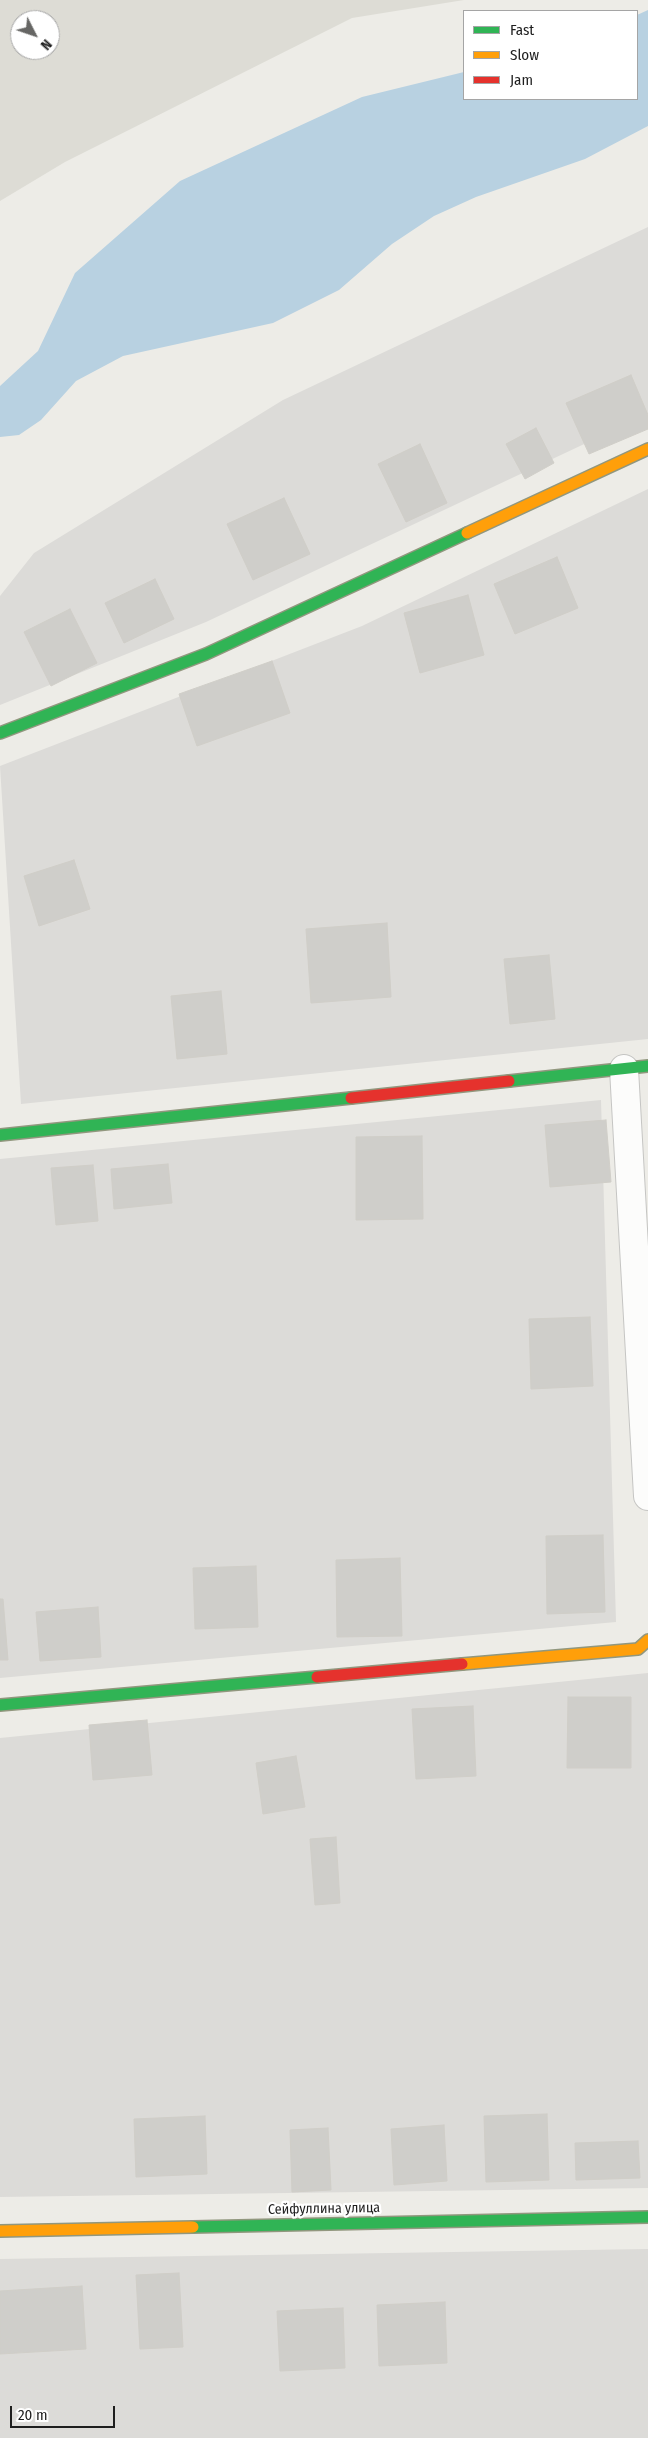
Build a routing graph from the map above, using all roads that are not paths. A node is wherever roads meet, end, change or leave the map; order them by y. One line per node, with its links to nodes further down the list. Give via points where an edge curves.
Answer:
1 (648, 449): 2 (street, via 206,654)
2 (0, 733)
3 (636, 1068): 4 (street); 5 (street)
4 (0, 1134)
5 (648, 1496)
6 (648, 1640): 7 (street, via 638,1649)
7 (0, 1705)
8 (648, 2217): 9 (street, Сейфуллина улица)
9 (0, 2230)

